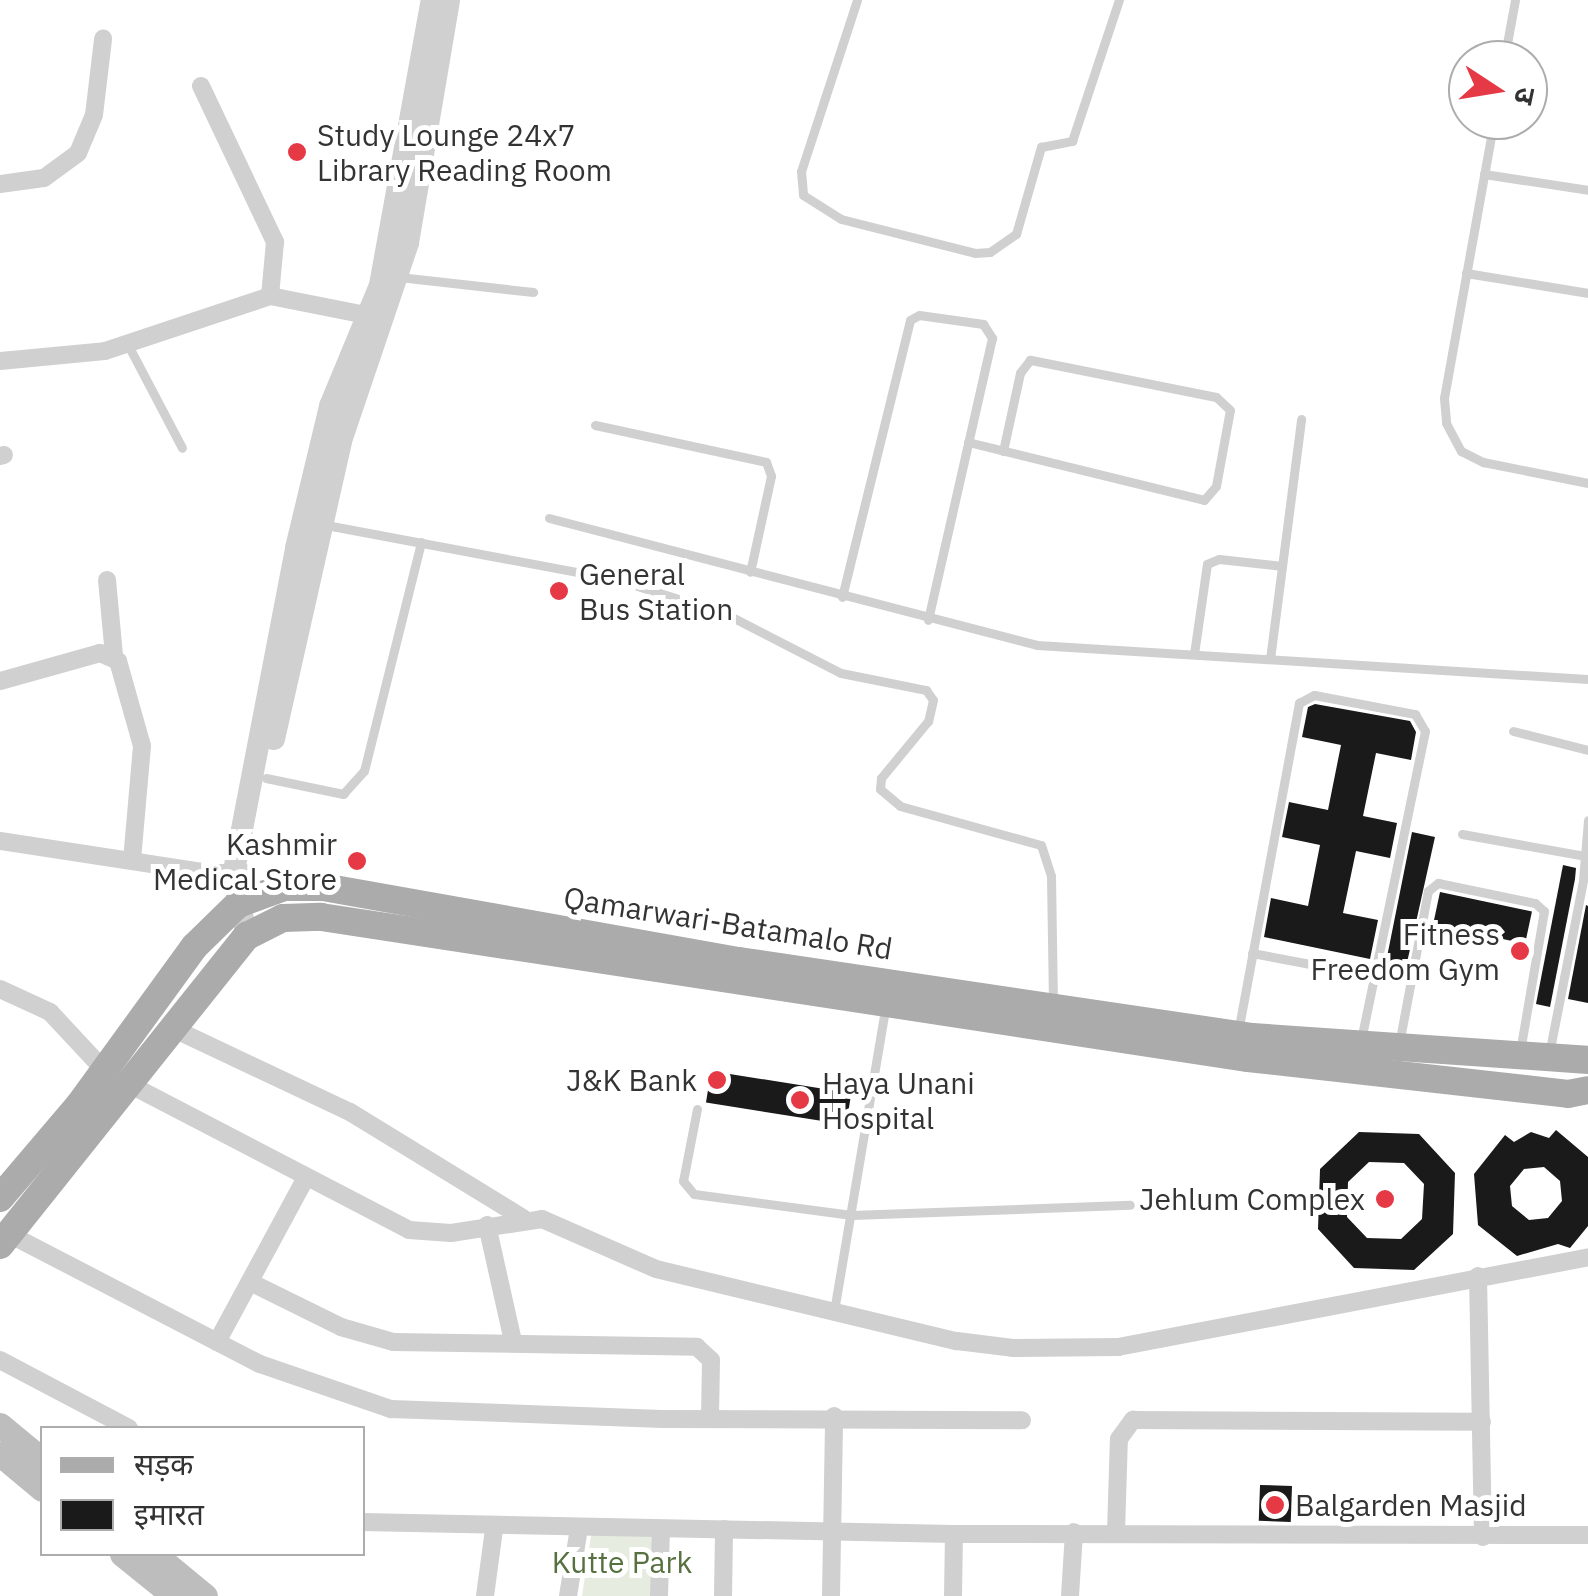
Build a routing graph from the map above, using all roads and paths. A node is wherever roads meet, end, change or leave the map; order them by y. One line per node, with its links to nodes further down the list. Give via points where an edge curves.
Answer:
1 (432, 0): 18 (street)
2 (449, 0): 14 (street)
3 (857, 0): 4 (lane, via 801,171 803,195 842,220 975,253 990,252 1016,234 1041,148 1072,141)
4 (1119, 0)
5 (1515, 0): 7 (lane)
6 (103, 39): 11 (street, via 94,116 78,153 44,178)
7 (1508, 40)
8 (202, 86): 17 (street, via 275,242)
9 (1490, 140): 10 (lane)
10 (1484, 174): 12 (lane); 13 (lane)
11 (0, 184)
12 (1588, 190)
13 (1466, 273): 16 (lane); 26 (lane, via 1444,398 1452,436 1462,452 1483,462)
14 (399, 277): 15 (lane); 28 (street, via 354,393)
15 (533, 292)
16 (1588, 293)
17 (270, 296): 18 (street); 19 (street)
18 (371, 316): 48 (street, via 330,406)
19 (128, 345): 20 (street); 24 (lane)
20 (0, 361)
21 (1301, 420): 30 (lane)
22 (595, 425): 31 (lane, via 766,462 771,476)
23 (968, 442): 25 (lane); 33 (lane, via 992,332 983,324 913,317); 34 (lane)
24 (182, 448)
25 (1003, 451): 25 (lane, via 1204,500 1216,486 1230,410 1216,397 1030,360 1020,373)
26 (1588, 483)
27 (549, 518): 31 (lane)
28 (324, 524): 29 (lane); 42 (street)
29 (421, 542): 42 (lane, via 364,771 343,794); 53 (lane, via 615,579 726,614 841,673 926,690 934,708 881,778 880,790 900,806 1041,845 1051,876)
30 (1282, 566): 35 (lane, via 1219,559 1207,564); 37 (lane)
31 (750, 572): 33 (lane)
32 (106, 580): 36 (street)
33 (842, 597): 34 (lane)
34 (928, 620): 35 (lane, via 1037,645)
35 (1194, 654): 37 (lane)
36 (114, 656): 39 (street, via 100,653); 47 (street, via 142,746)
37 (1270, 659): 38 (lane)
38 (1588, 679)
39 (0, 681)
40 (1513, 731): 41 (lane)
41 (1588, 750)
42 (266, 778): 48 (street)
43 (1588, 820): 46 (lane)
44 (1462, 834): 46 (lane)
45 (0, 841): 47 (street)
46 (1586, 856): 61 (lane)
47 (132, 861): 48 (street)
48 (244, 886): 49 (street); 53 (main road, Qamarwari-Batamalo Rd, via 323,887 739,962); 62 (main road, via 194,946)
49 (259, 930): 54 (main road, Qamarwari-Batamalo Rd, via 320,917); 55 (main road)
50 (1252, 953): 51 (lane); 51 (lane, via 1299,702 1309,695 1416,714 1425,731); 56 (lane)
51 (1374, 976): 57 (lane)
52 (0, 990): 62 (street, via 50,1012)
53 (1053, 1007): 56 (main road, Qamarwari-Batamalo Rd)
54 (886, 1008): 63 (main road, Qamarwari-Batamalo Rd, via 1267,1060 1568,1094); 68 (lane)
55 (171, 1030): 62 (main road); 69 (street, via 319,1095)
56 (1237, 1034): 57 (main road, Qamarwari-Batamalo Rd)
57 (1359, 1048): 58 (main road, Qamarwari-Batamalo Rd)
58 (1397, 1052): 59 (main road, Qamarwari-Batamalo Rd); 59 (lane, via 1428,891 1444,883 1535,902 1544,910)
59 (1518, 1059): 61 (main road, Qamarwari-Batamalo Rd)
60 (1588, 1060): 61 (main road, Qamarwari-Batamalo Rd)
61 (1548, 1061)
62 (114, 1076): 65 (street); 66 (main road); 71 (main road)
63 (1588, 1090)
64 (697, 1109): 68 (lane, via 683,1181 688,1190)
65 (305, 1179): 70 (street, via 409,1230 428,1234); 74 (street)
66 (0, 1198)
67 (1130, 1204): 68 (lane)
68 (852, 1215): 75 (lane)
69 (522, 1218): 70 (street); 75 (street, via 561,1226 656,1268)
70 (487, 1225): 76 (street)
71 (4, 1239): 77 (street)
72 (1588, 1257): 73 (street)
73 (1478, 1276): 75 (street, via 1118,1347 1062,1352 957,1341); 82 (street)
74 (250, 1282): 76 (street, via 369,1337); 77 (street)
75 (834, 1311)
76 (513, 1341): 80 (street, via 698,1348 711,1360)
77 (217, 1342): 80 (street, via 329,1391 392,1408)
78 (0, 1360): 84 (street)
79 (834, 1416): 80 (street); 81 (street); 93 (street)
80 (710, 1419)
81 (1022, 1420)
82 (1482, 1422): 95 (street, via 1133,1420 1118,1439); 98 (street)
83 (0, 1425): 86 (main road)
84 (124, 1426)
85 (0, 1454): 87 (main road)
86 (40, 1458)
87 (40, 1487)
88 (365, 1522): 90 (street)
89 (579, 1528): 90 (street); 91 (street); 104 (street)
90 (494, 1529): 103 (street)
91 (661, 1529): 92 (street); 105 (street)
92 (724, 1529): 93 (street); 106 (street)
93 (832, 1531): 96 (street); 107 (street)
94 (1074, 1532): 95 (street); 96 (street); 109 (street)
95 (1116, 1532): 98 (street)
96 (954, 1534): 108 (street)
97 (1588, 1535): 98 (street)
98 (1483, 1537)
99 (124, 1556): 101 (main road)
100 (156, 1556): 102 (main road)
101 (174, 1596)
102 (205, 1596)
103 (485, 1596)
104 (568, 1596)
105 (659, 1596)
106 (724, 1596)
107 (831, 1596)
108 (953, 1596)
109 (1070, 1596)

